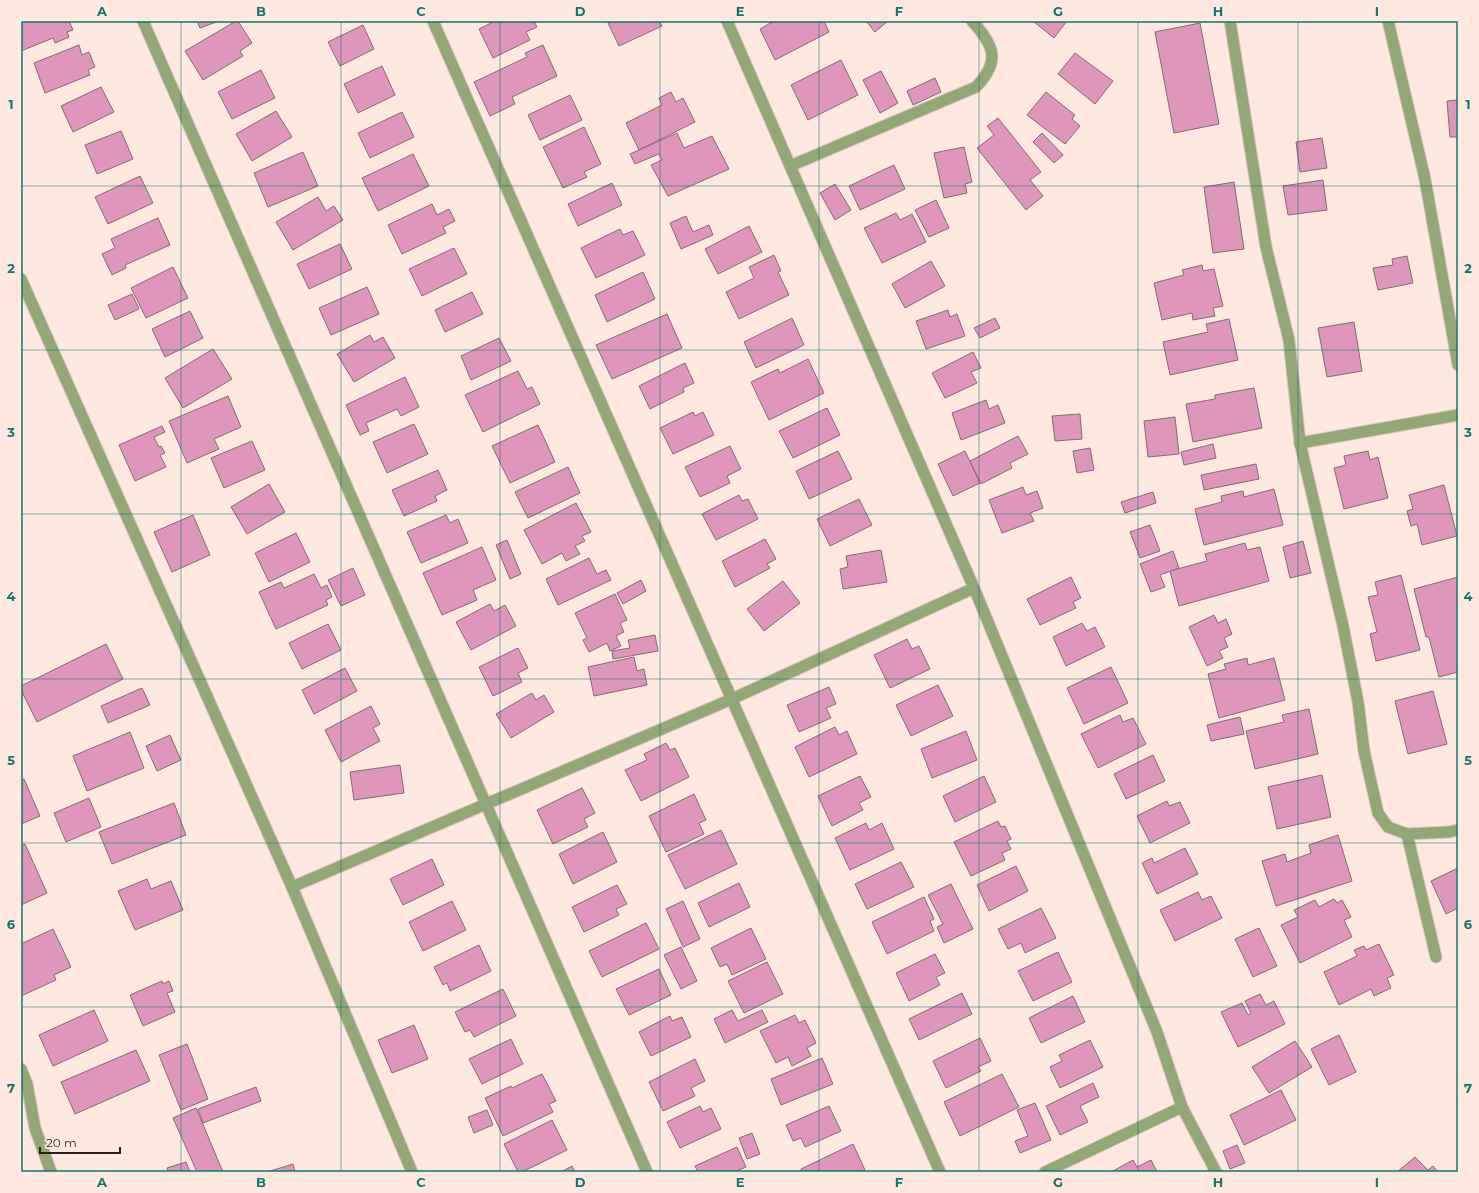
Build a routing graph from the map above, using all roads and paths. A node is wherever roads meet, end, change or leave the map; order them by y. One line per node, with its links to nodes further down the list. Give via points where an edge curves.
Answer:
1 (143, 21): 14 (street)
2 (433, 21): 13 (street)
3 (727, 21): 7 (street)
4 (972, 21): 7 (street, via 987,37 992,54 991,67 976,87)
5 (1230, 21): 11 (street, via 1266,247 1289,340)
6 (1388, 21): 9 (street, via 1425,179)
7 (790, 166): 12 (street)
8 (21, 279): 17 (street)
9 (1458, 365)
10 (1458, 415): 11 (street)
11 (1300, 443): 16 (street, via 1343,626 1358,702 1364,751 1378,814 1388,827)
12 (974, 588): 13 (street); 20 (street, via 1157,1032)
13 (732, 699): 14 (street); 24 (street)
14 (486, 803): 17 (street); 23 (street)
15 (1458, 830): 16 (street)
16 (1407, 834): 18 (street)
17 (292, 887): 22 (street)
18 (1436, 957)
19 (21, 1069): 21 (street, via 27,1084 35,1128)
20 (1182, 1107): 25 (street); 26 (street)
21 (51, 1172)
22 (412, 1172)
23 (647, 1172)
24 (940, 1172)
25 (1045, 1172)
26 (1216, 1172)

